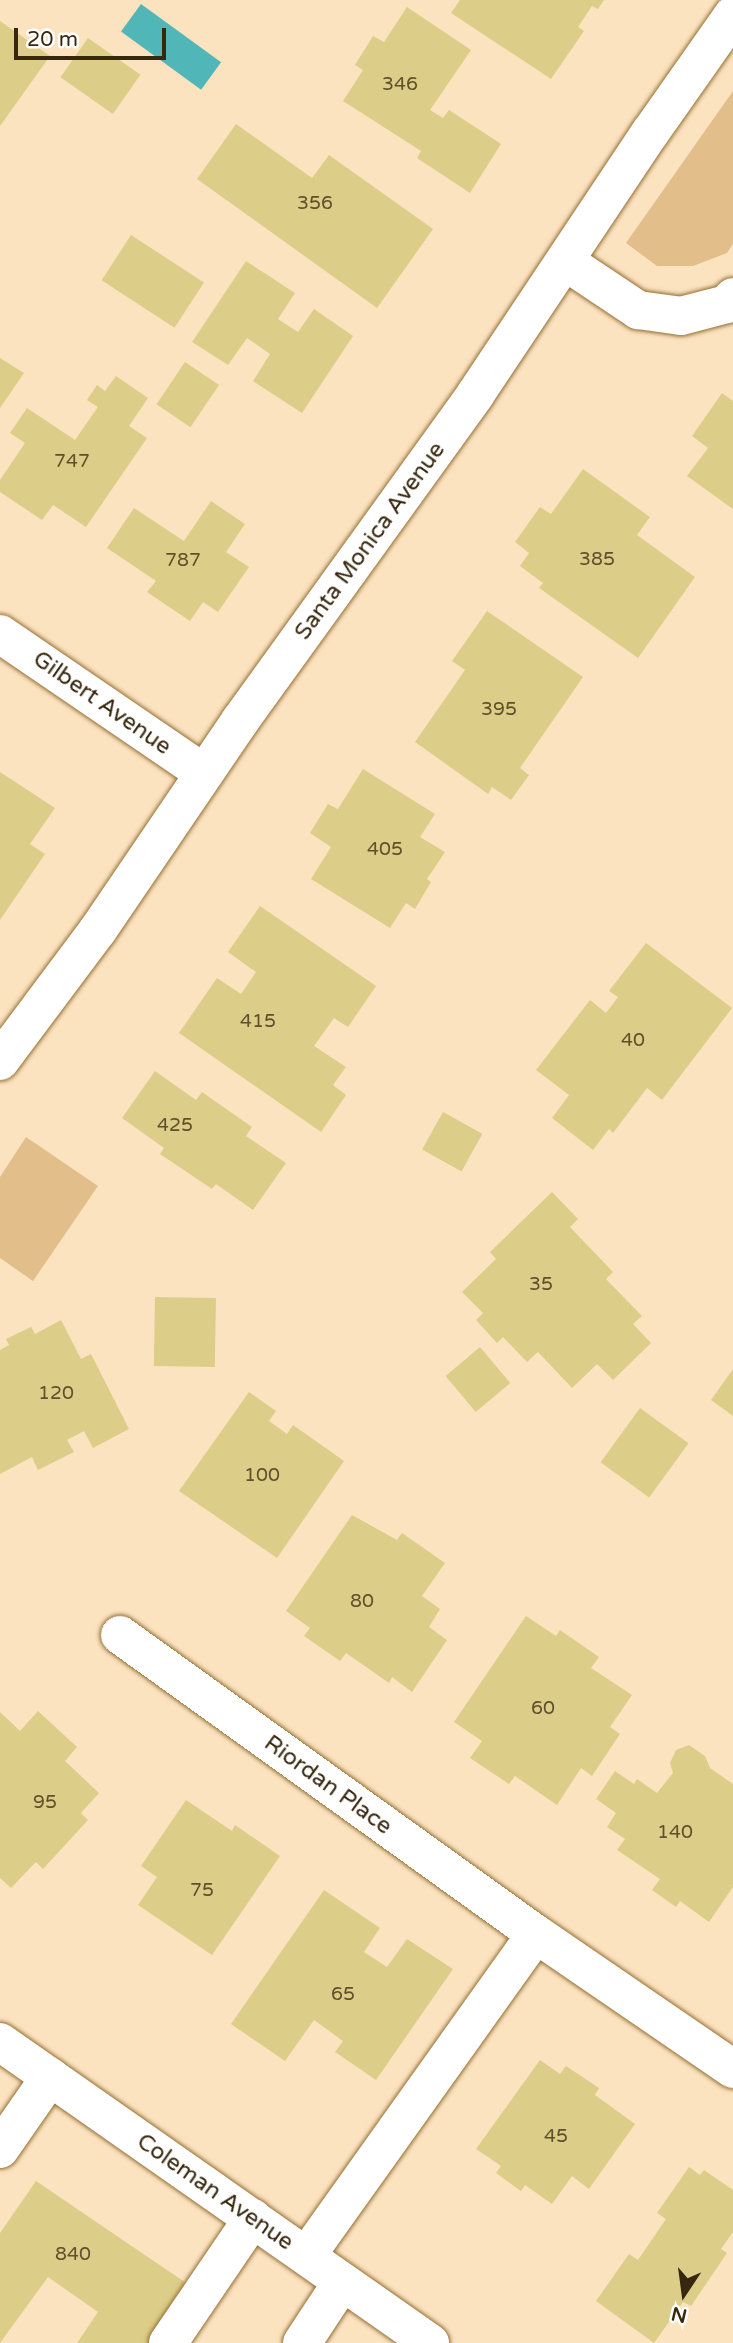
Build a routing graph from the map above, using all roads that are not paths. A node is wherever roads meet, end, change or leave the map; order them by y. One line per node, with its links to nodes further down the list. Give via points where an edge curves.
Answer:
1 (733, 15): 2 (street, Santa Monica Avenue)
2 (566, 262): 3 (street, via 638,310 681,316 727,304); 5 (street, Santa Monica Avenue)
3 (733, 297)
4 (0, 634): 5 (street, Gilbert Avenue)
5 (204, 773): 6 (street, Santa Monica Avenue, via 106,919)
6 (0, 1061)
7 (120, 1635): 8 (street, Riordan Place)
8 (536, 1934): 10 (street, Riordan Place); 14 (street)
9 (0, 2042): 11 (street, Coleman Avenue)
10 (733, 2069)
11 (50, 2077): 12 (street); 13 (street, Coleman Avenue)
12 (0, 2149)
13 (253, 2218): 14 (street, Coleman Avenue); 16 (street)
14 (307, 2256): 15 (street, Coleman Avenue)
15 (342, 2282): 17 (street); 18 (street, Coleman Avenue)
16 (168, 2343)
17 (302, 2343)
18 (430, 2343)

